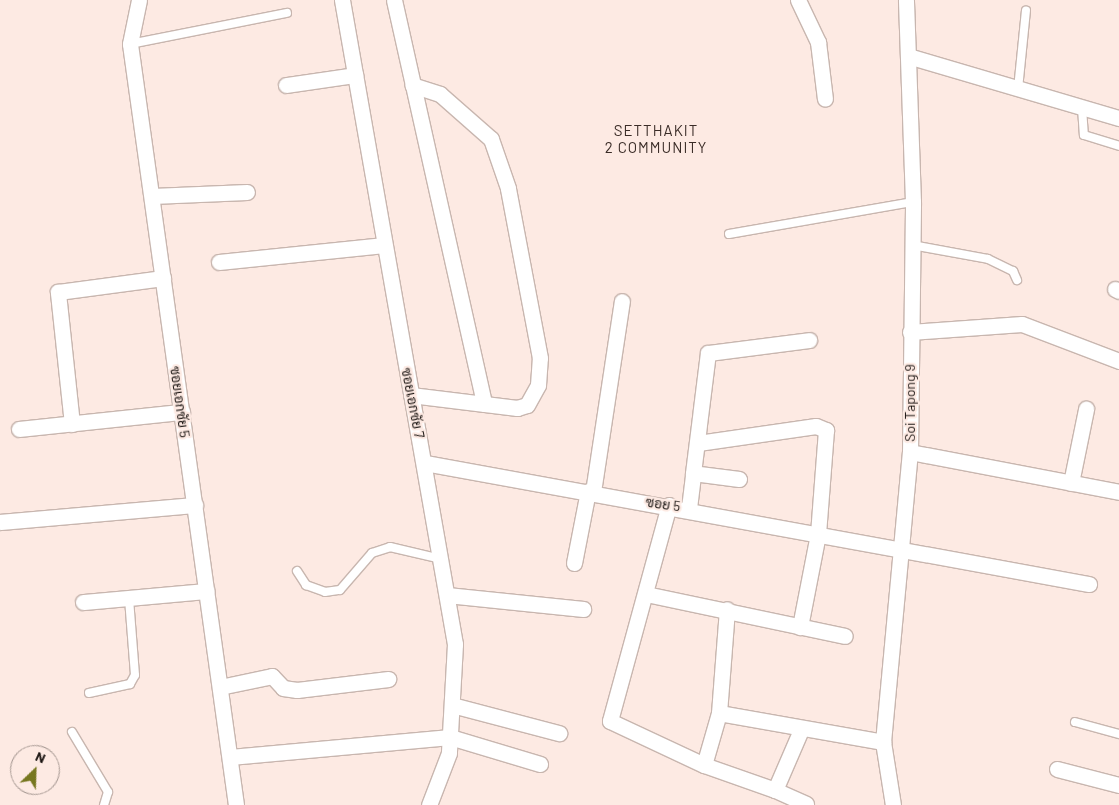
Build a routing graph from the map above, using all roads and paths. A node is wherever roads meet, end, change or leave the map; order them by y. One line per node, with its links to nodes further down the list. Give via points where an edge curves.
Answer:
1 (139, 0): 8 (street, ซอยเอกชัย 5)
2 (342, 0): 10 (street, ซอยเอกชัย 7)
3 (394, 0): 12 (street)
4 (798, 0): 14 (street, via 818,42)
5 (906, 0): 9 (street, Soi Tapong 9)
6 (1026, 10): 13 (lane)
7 (286, 13): 8 (lane)
8 (130, 44): 19 (street, ซอยเอกชัย 5)
9 (908, 56): 13 (street); 20 (street, Soi Tapong 9)
10 (355, 75): 11 (street); 22 (street, ซอยเอกชัย 7)
11 (286, 85)
12 (412, 85): 32 (street); 32 (street, via 440,94 491,139 508,188 540,358 538,384 527,405)
13 (1018, 89): 15 (street)
14 (825, 99)
15 (1082, 108): 16 (street); 17 (lane, via 1084,135)
16 (1119, 118)
17 (1119, 146)
18 (247, 192): 19 (street)
19 (152, 196): 25 (street, ซอยเอกชัย 5)
20 (914, 202): 21 (lane); 23 (street, Soi Tapong 9)
21 (729, 234)
22 (384, 245): 24 (street); 31 (street, ซอยเอกชัย 7)
23 (912, 246): 26 (lane, via 988,259 1013,271); 28 (street, Soi Tapong 9)
24 (219, 262)
25 (163, 278): 34 (street, ซอยเอกชัย 5); 35 (street, via 58,292)
26 (1017, 280)
27 (622, 301): 43 (street)
28 (910, 332): 30 (street, via 1022,324); 38 (street, Soi Tapong 9)
29 (809, 340): 37 (street, via 708,353)
30 (1119, 361)
31 (411, 395): 32 (street); 39 (street, ซอยเอกชัย 7)
32 (484, 404)
33 (1086, 409): 42 (street)
34 (182, 412): 35 (street); 45 (street, ซอยเอกชัย 5)
35 (72, 424): 36 (street)
36 (19, 428)
37 (698, 444): 40 (street); 49 (street, via 823,426)
38 (910, 452): 42 (street); 50 (street, Soi Tapong 9)
39 (424, 463): 43 (street, ซอย 5); 51 (street, ซอยเอกชัย 7)
40 (693, 473): 41 (street); 47 (street)
41 (739, 479)
42 (1071, 483): 44 (street)
43 (591, 492): 46 (street, ซอย 5); 52 (street)
44 (1119, 492)
45 (195, 505): 48 (street); 55 (street, ซอยเอกชัย 5)
46 (669, 505): 47 (street, ซอย 5); 56 (street)
47 (689, 508): 49 (street, ซอย 5)
48 (0, 522)
49 (818, 534): 50 (street, ซอย 5); 62 (street)
50 (901, 547): 54 (street, ซอย 5); 75 (street, Soi Tapong 9)
51 (441, 559): 53 (lane, via 390,547 372,554 340,590 325,592 306,585); 57 (street, ซอยเอกชัย 7)
52 (574, 563)
53 (297, 571)
54 (1089, 584)
55 (207, 591): 58 (street); 65 (street, ซอยเอกชัย 5)
56 (646, 594): 61 (street); 78 (street, via 610,722)
57 (447, 595): 60 (street); 67 (street, ซอยเอกชัย 7, via 455,644)
58 (129, 598): 59 (street); 66 (lane, via 135,674 130,684)
59 (83, 602)
60 (583, 609)
61 (727, 609): 62 (street); 68 (street)
62 (800, 627): 63 (street)
63 (845, 636)
64 (388, 679): 65 (street, via 297,690 283,688 272,676)
65 (220, 687): 76 (street, ซอยเอกชัย 5)
66 (89, 693)
67 (452, 705): 72 (street); 74 (street, ซอยเอกชัย 7)
68 (719, 713): 70 (street); 78 (street)
69 (1075, 722): 73 (lane)
70 (801, 730): 75 (street); 81 (street)
71 (72, 732): 83 (lane, via 108,792)
72 (559, 733)
73 (1119, 734)
74 (450, 737): 76 (street, via 298,747); 77 (street); 85 (street, ซอยเอกชัย 7, via 449,753)
75 (883, 742): 86 (street, Soi Tapong 9)
76 (230, 757): 84 (street, ซอยเอกชัย 5)
77 (540, 764)
78 (704, 765): 81 (street)
79 (1057, 769): 80 (street)
80 (1119, 786)
81 (775, 790): 82 (street)
82 (806, 804)
83 (104, 805)
84 (236, 805)
85 (429, 805)
86 (892, 805)

